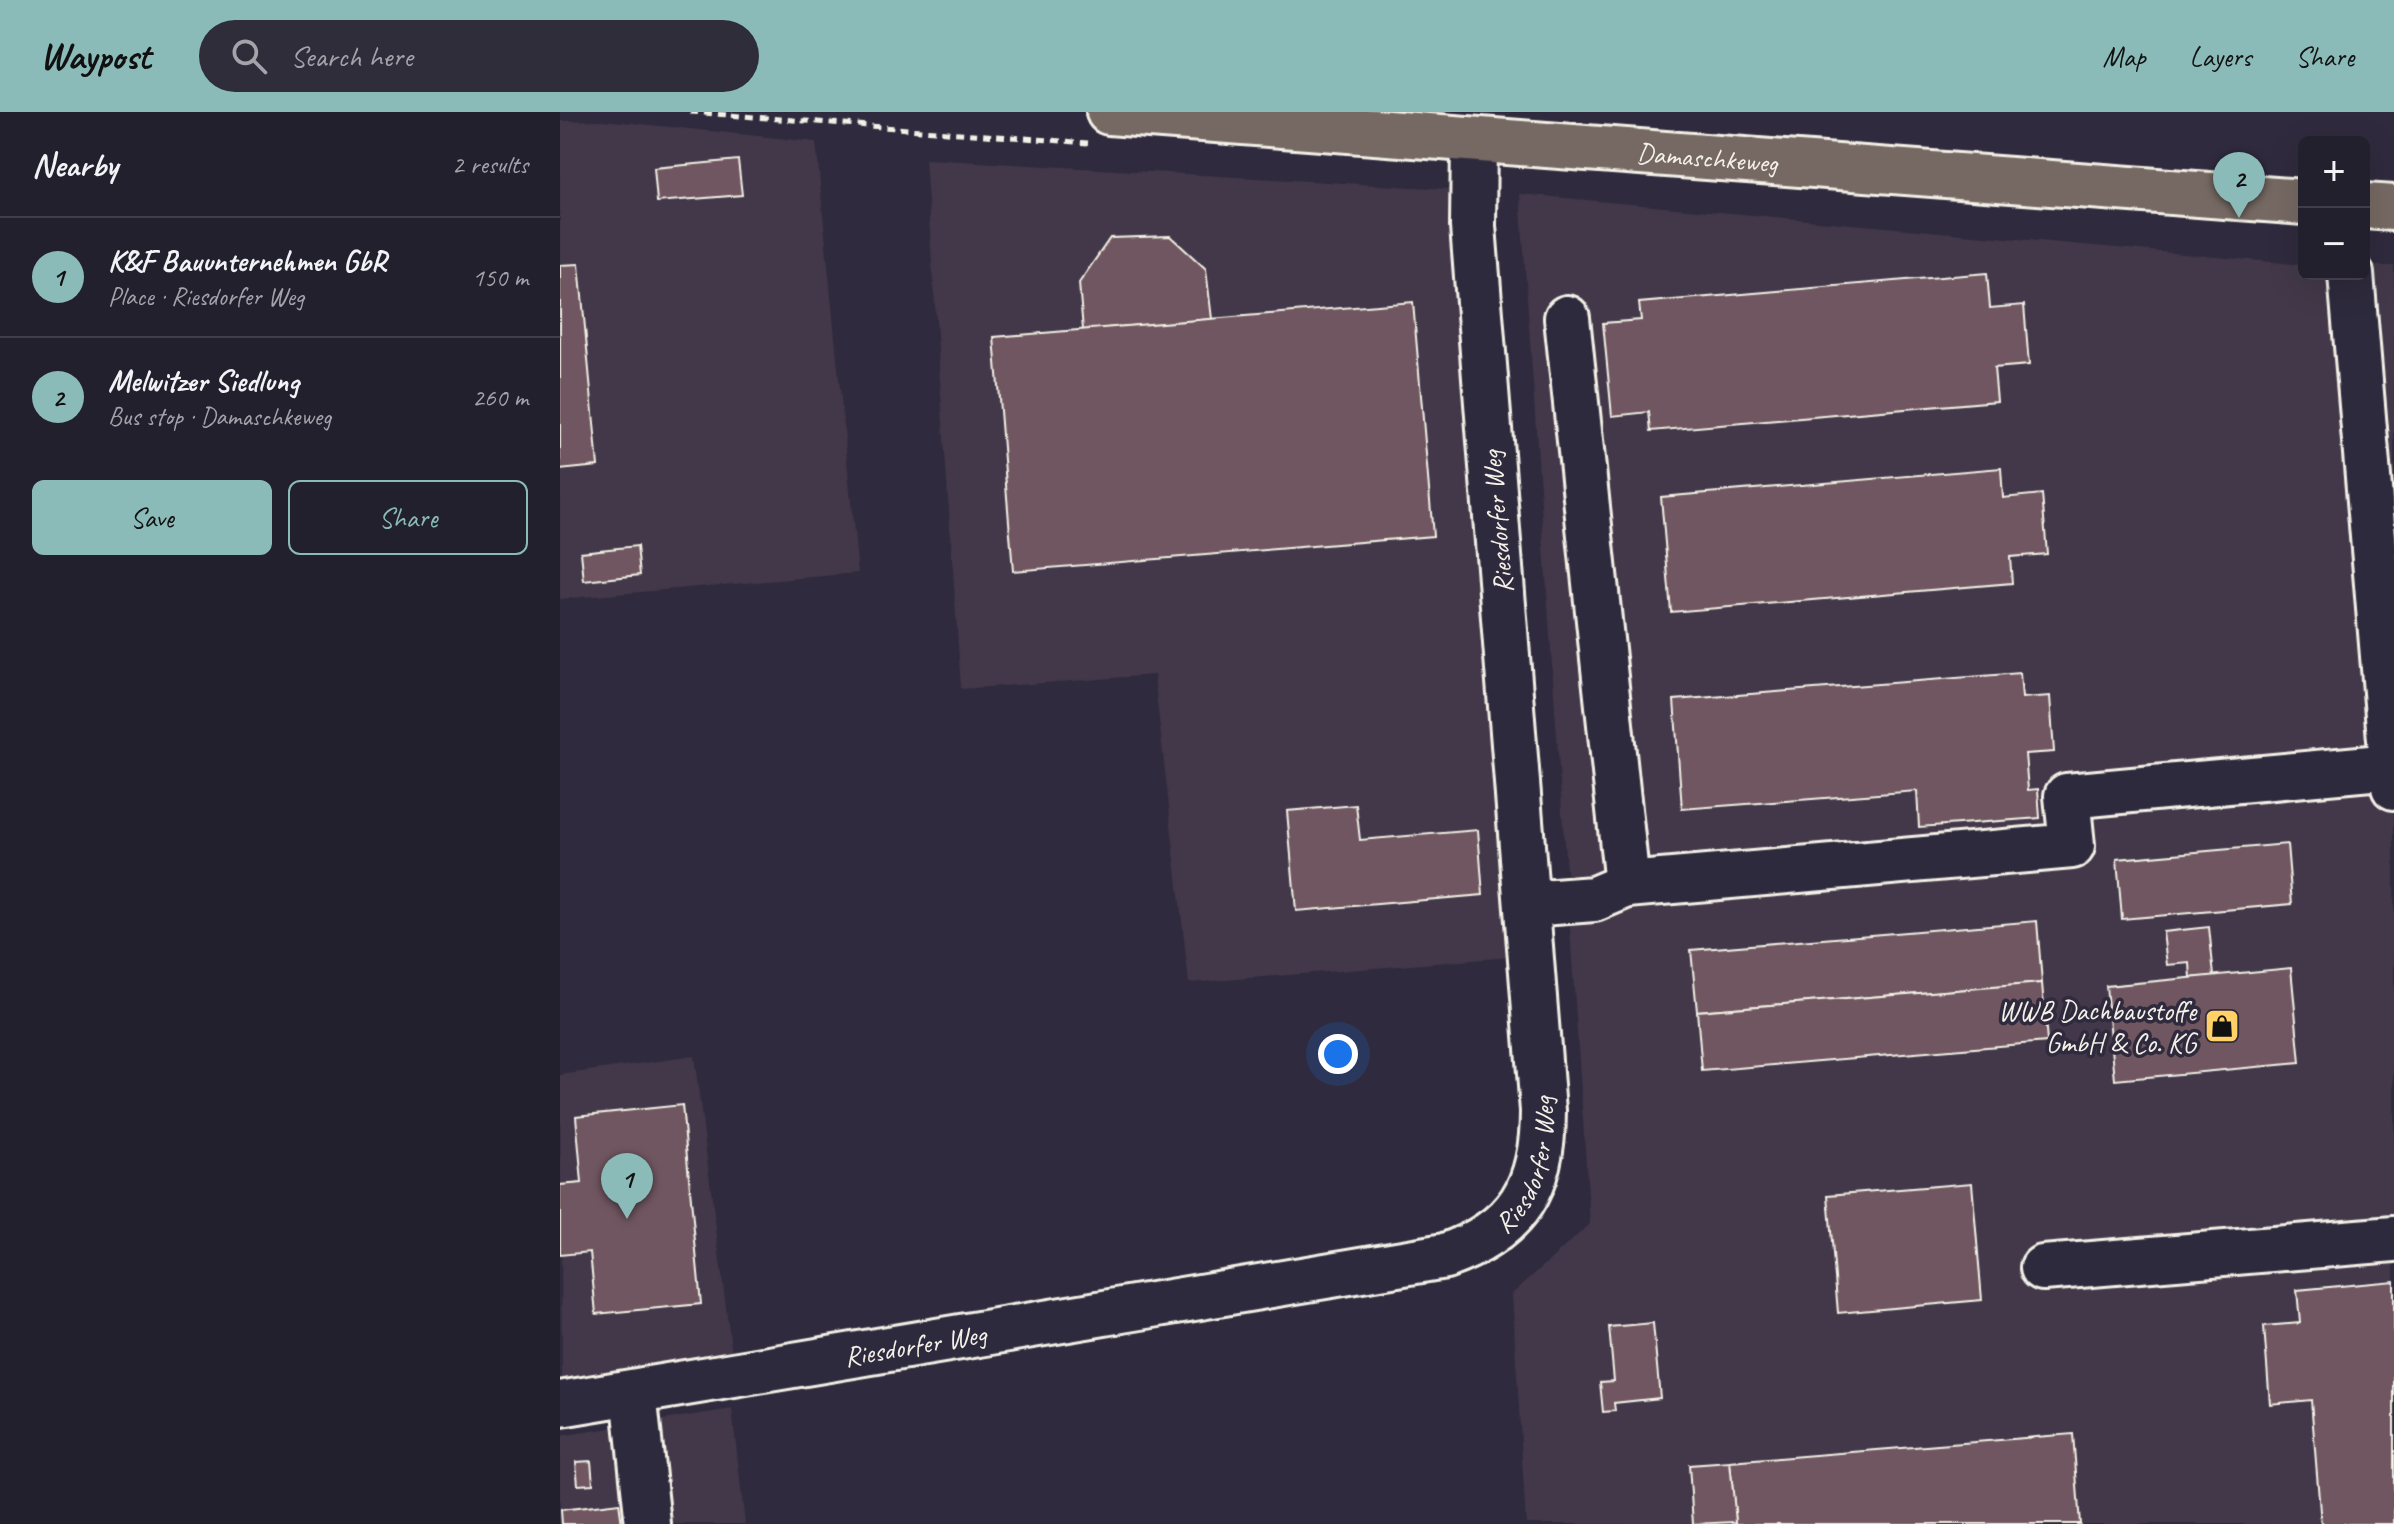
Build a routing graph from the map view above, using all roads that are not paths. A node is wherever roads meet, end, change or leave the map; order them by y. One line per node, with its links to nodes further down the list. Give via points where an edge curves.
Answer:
1 (1109, 112): 2 (main road, Damaschkeweg)
2 (1474, 140): 3 (main road, Damaschkeweg); 10 (street, Riesdorfer Weg, via 1473,226)
3 (2298, 202)
4 (2370, 206): 5 (main road)
5 (2394, 208)
6 (2352, 280): 8 (street)
7 (1567, 318): 9 (street)
8 (2393, 777): 9 (street, via 2067,796 2072,846)
9 (1627, 885): 10 (street, via 1594,899)
10 (1528, 904): 13 (street, Riesdorfer Weg, via 1543,1142 1520,1206 1490,1236 1470,1247 1413,1262)
11 (2394, 1239): 12 (street)
12 (2043, 1268)
13 (634, 1393): 14 (street, Riesdorfer Weg); 15 (street)
14 (560, 1404)
15 (648, 1524)

